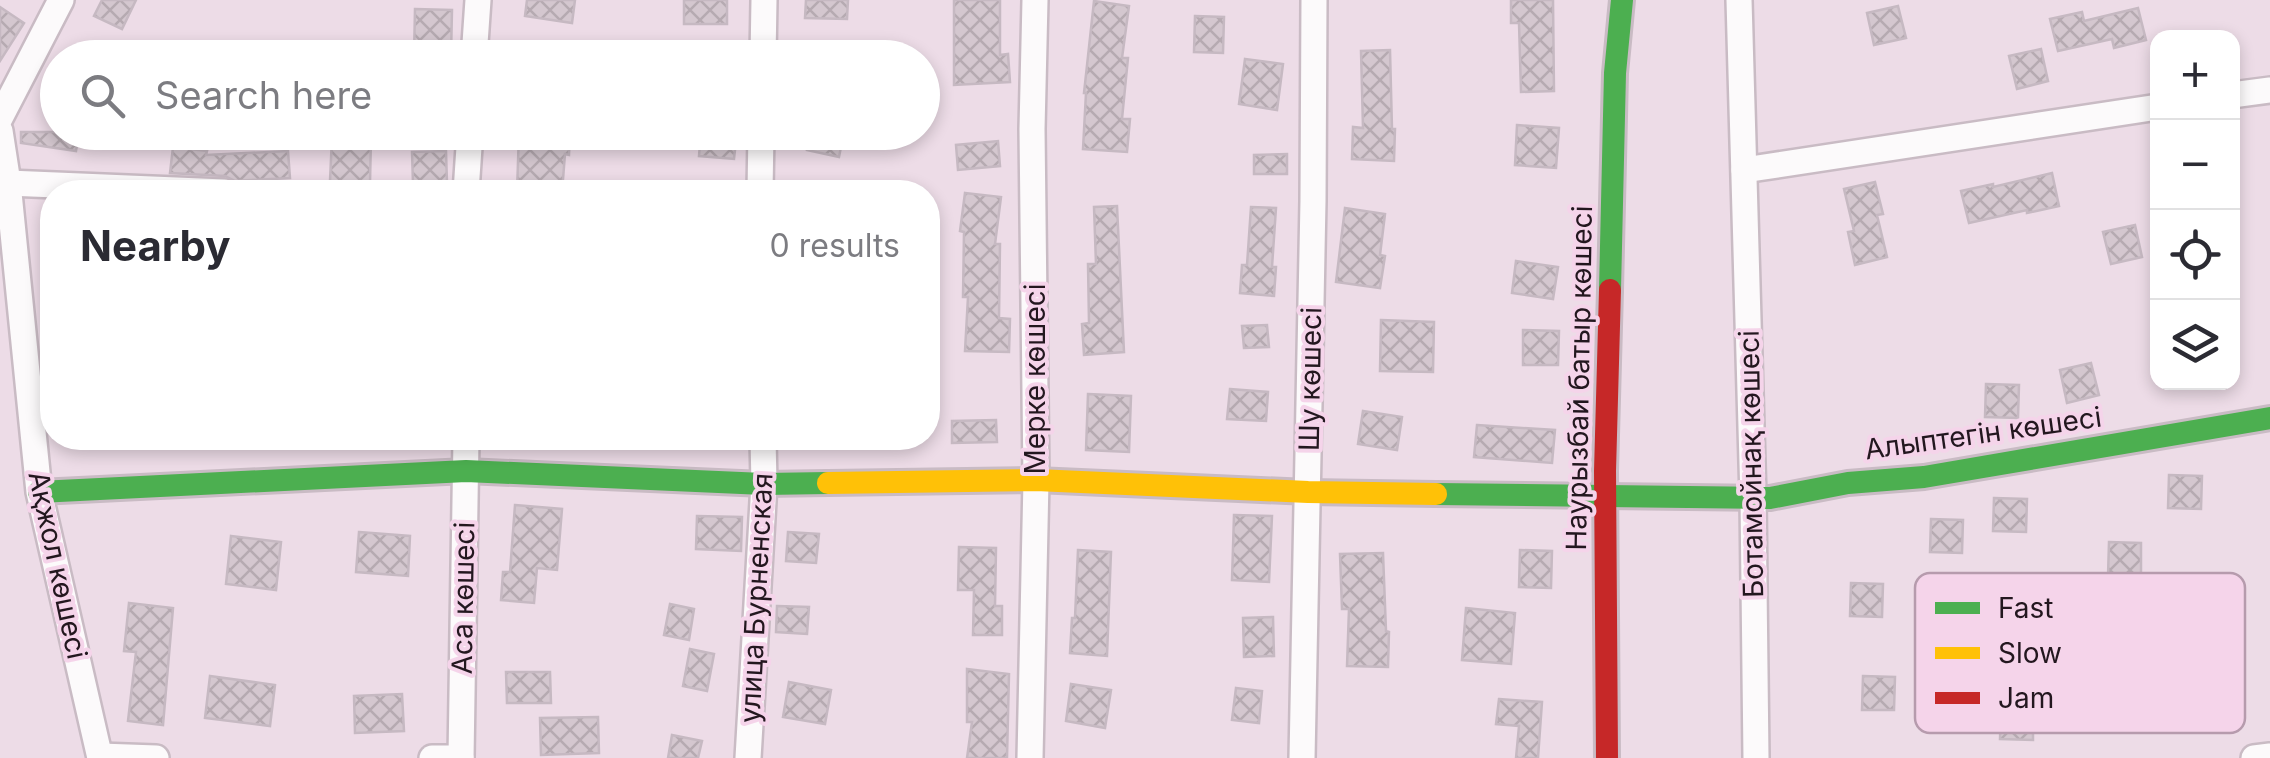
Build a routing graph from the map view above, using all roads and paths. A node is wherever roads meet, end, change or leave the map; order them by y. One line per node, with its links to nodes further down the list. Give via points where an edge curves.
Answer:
1 (61, 0): 8 (street)
2 (478, 0): 9 (street)
3 (764, 0): 10 (street)
4 (1035, 0): 28 (street, Мерке көшесі)
5 (1314, 0): 31 (street, Шу көшесі)
6 (1622, 0): 32 (street, Наурызбай батыр көшесі)
7 (1739, 0): 19 (street, Ботамойнақ көшесі)
8 (40, 40)
9 (475, 40)
10 (763, 40)
11 (40, 41): 15 (street)
12 (2270, 90): 13 (street)
13 (2240, 94)
14 (2150, 108): 19 (street)
15 (0, 118)
16 (0, 131): 22 (street, Ақжол көшесі)
17 (469, 150): 20 (street)
18 (761, 150): 21 (street)
19 (1744, 170): 33 (street, Ботамойнақ көшесі)
20 (467, 180)
21 (760, 180)
22 (8, 184): 23 (street); 30 (street, Ақжол көшесі)
23 (40, 185)
24 (2270, 418): 33 (street, Алыптегін көшесі)
25 (466, 450): 27 (street, Аса көшесі)
26 (763, 450): 29 (street, улица Бурненская)
27 (466, 471): 29 (street, Алыптегін көшесі); 30 (street, Алыптегін көшесі); 38 (street, Аса көшесі)
28 (1036, 480): 29 (street, Алыптегін көшесі); 31 (street, Алыптегін көшесі); 40 (street, Мерке көшесі)
29 (764, 484): 39 (street, улица Бурненская)
30 (39, 492): 35 (street, Ақжол көшесі)
31 (1308, 492): 32 (street, Алыптегін көшесі); 41 (street, Шу көшесі)
32 (1605, 496): 33 (street, Алыптегін көшесі); 42 (street, Наурызбай батыр көшесі)
33 (1753, 498): 43 (street, Ботамойнақ көшесі)
34 (2270, 756): 44 (street)
35 (100, 757): 36 (street)
36 (156, 758)
37 (432, 758): 38 (street)
38 (461, 758)
39 (748, 758)
40 (1030, 758)
41 (1302, 758)
42 (1607, 758)
43 (1756, 758)
44 (2254, 758)

